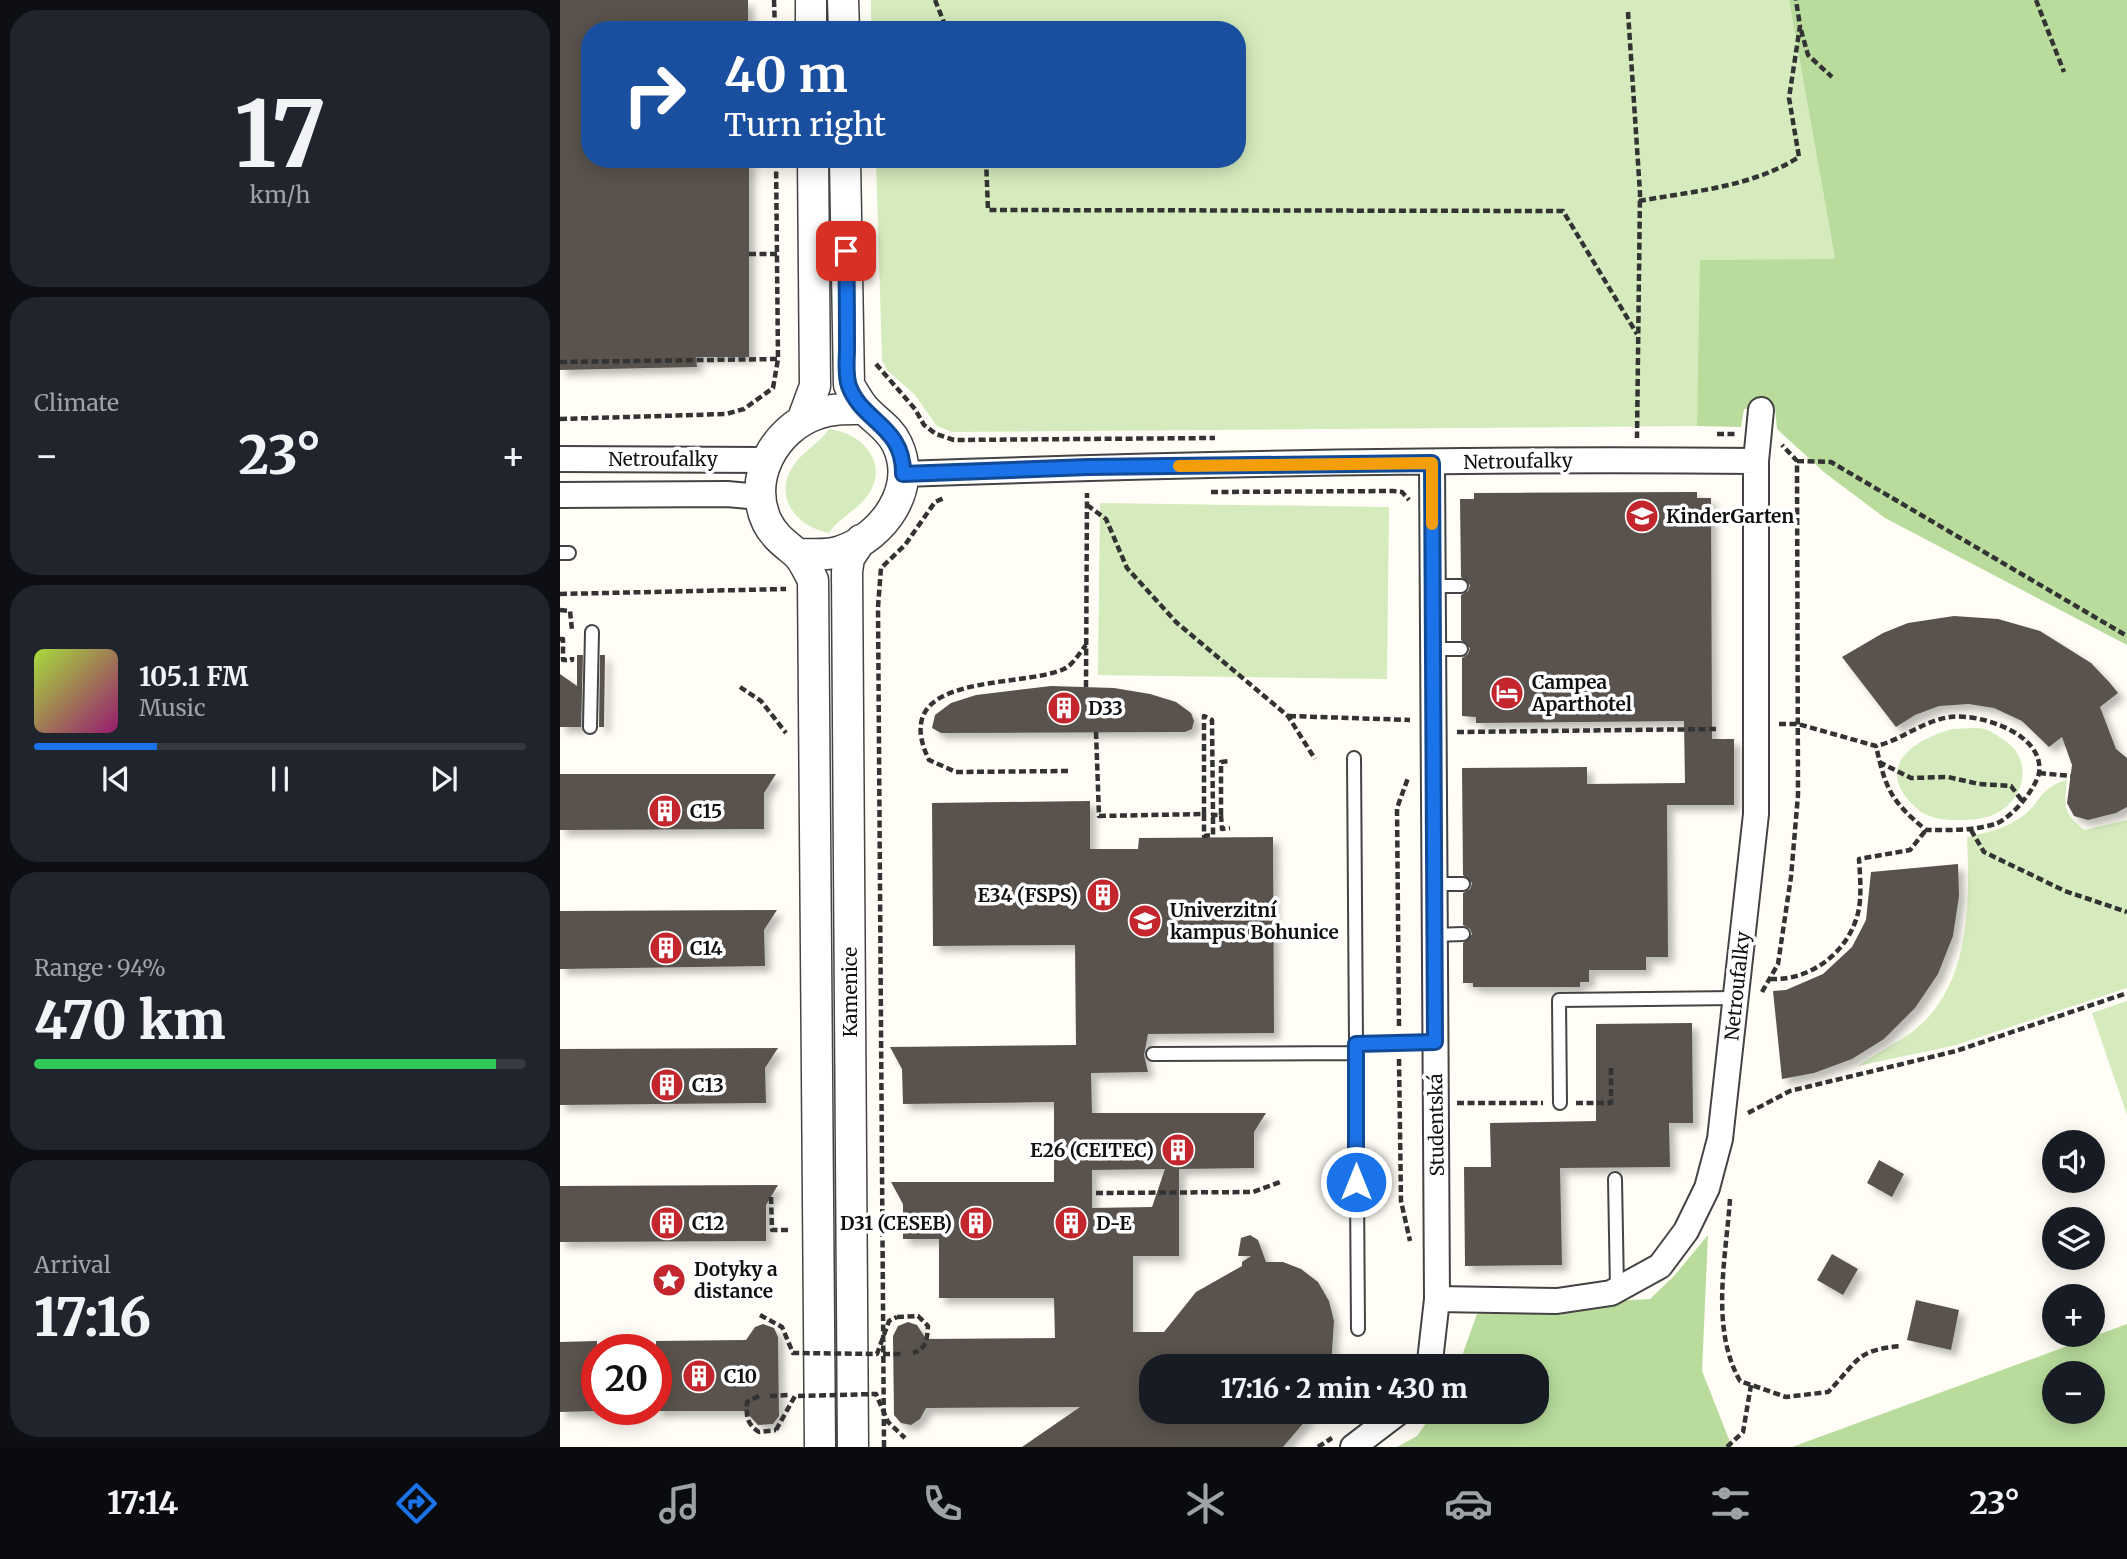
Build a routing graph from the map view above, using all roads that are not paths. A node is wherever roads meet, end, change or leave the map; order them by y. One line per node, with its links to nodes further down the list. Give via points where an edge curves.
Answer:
1 (811, 0): 3 (street)
2 (844, 0): 4 (street)
3 (811, 21)
4 (844, 21)
5 (813, 168): 8 (street, via 815,386)
6 (845, 168): 7 (street, Kamenice, via 849,385)
7 (865, 409): 8 (street, via 831,410); 14 (street, Kamenice, via 896,442)
8 (802, 421): 11 (street)
9 (1760, 422): 12 (street, Netroufalky)
10 (560, 460): 11 (street, Netroufalky)
11 (766, 460): 16 (street, Kamenice)
12 (1756, 461): 13 (street, Netroufalky); 30 (street, Netroufalky, via 1756,814)
13 (1432, 463): 14 (street, Netroufalky); 19 (street, Studentská)
14 (903, 474): 17 (street, Kamenice, via 895,507)
15 (560, 495): 16 (street, Netroufalky)
16 (760, 497): 18 (street, Kamenice, via 772,531)
17 (861, 540): 18 (street, Kamenice, via 841,551); 42 (street, Kamenice, via 846,572)
18 (798, 554): 41 (street, Kamenice, via 813,580 814,607)
19 (1432, 586): 20 (lane); 22 (street, Studentská)
20 (1461, 586)
21 (592, 632): 24 (lane)
22 (1433, 649): 23 (lane); 26 (street, Studentská, via 1426,724)
23 (1461, 649)
24 (590, 727)
25 (1354, 758): 32 (lane)
26 (1434, 884): 27 (lane); 29 (street, Studentská)
27 (1463, 884)
28 (1463, 934): 29 (lane)
29 (1434, 935): 31 (street, Studentská)
30 (1735, 998): 34 (lane, via 1559,1000); 36 (street, Netroufalky, via 1720,1139 1707,1188 1686,1231 1660,1266)
31 (1435, 1042): 32 (lane); 37 (street, Studentská)
32 (1356, 1048): 33 (lane); 38 (lane)
33 (1153, 1054)
34 (1560, 1103)
35 (1615, 1179): 36 (lane)
36 (1617, 1289): 37 (street, Netroufalky, via 1557,1301)
37 (1437, 1299): 39 (street, Studentská)
38 (1358, 1329)
39 (1431, 1354)
40 (1383, 1424): 43 (street)
41 (820, 1447)
42 (853, 1447)
43 (1353, 1447)

